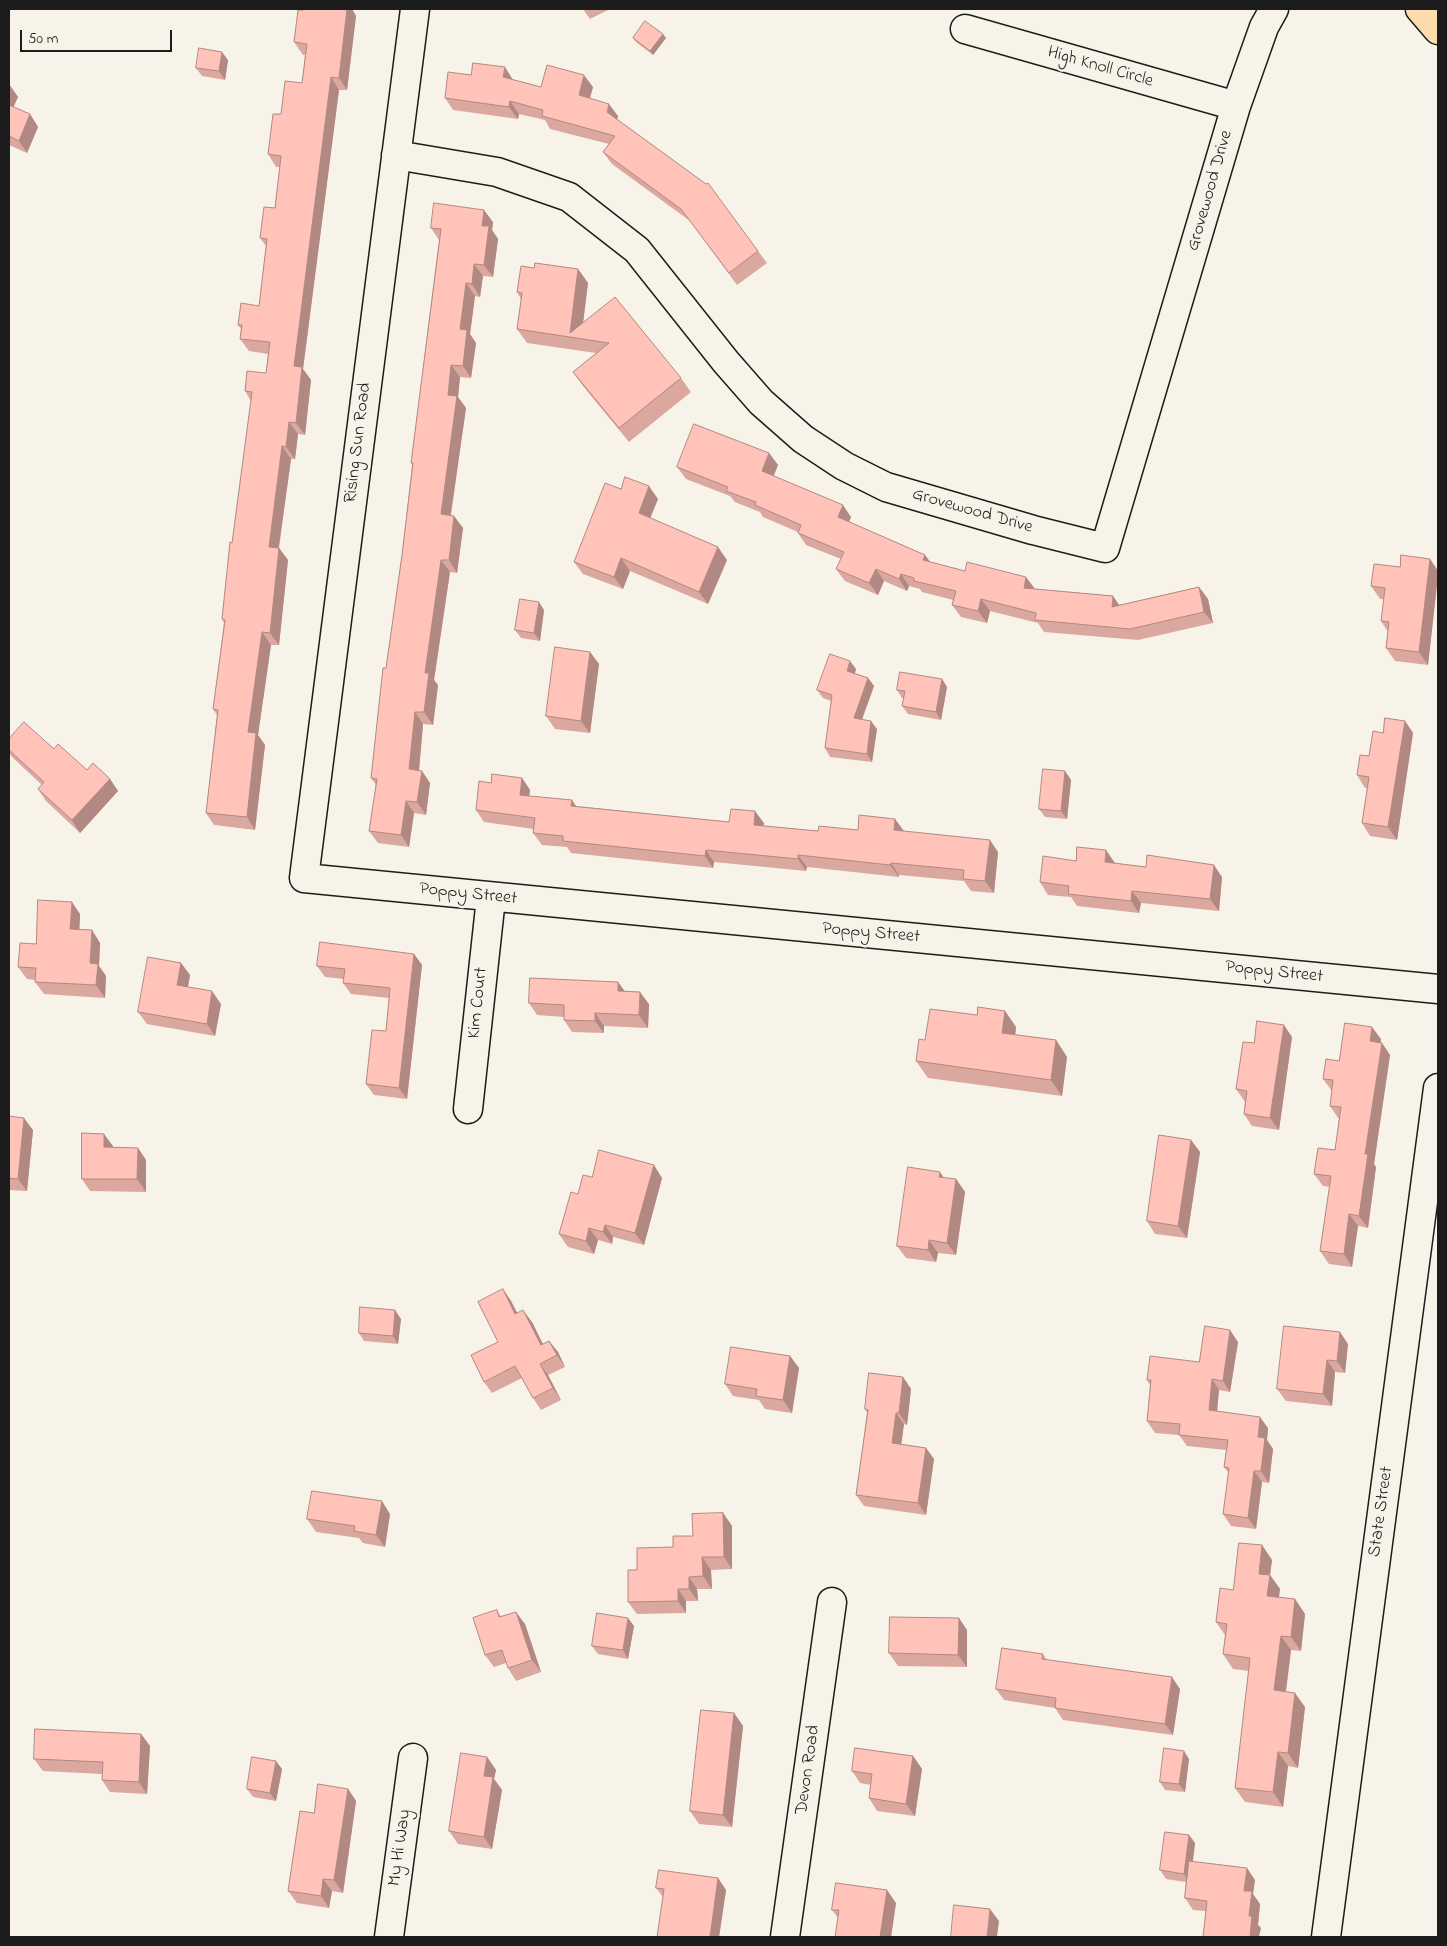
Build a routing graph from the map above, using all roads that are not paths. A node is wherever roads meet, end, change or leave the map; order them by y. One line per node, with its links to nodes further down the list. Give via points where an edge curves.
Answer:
1 (414, 9): 7 (street, Rising Sun Road)
2 (1274, 9): 6 (street, Grovewood Drive, via 1261,35)
3 (1420, 9): 5 (main road)
4 (965, 29): 6 (street, High Knoll Circle)
5 (1438, 30)
6 (1236, 106): 7 (street, Grovewood Drive, via 1106,548 886,487 844,466 802,439 761,402 637,250 569,197 497,172)
7 (396, 155): 8 (street, Rising Sun Road)
8 (304, 878): 9 (street, Poppy Street)
9 (491, 898): 10 (street, Poppy Street); 12 (street, Kim Court)
10 (1438, 989)
11 (1438, 1088): 17 (street, State Street)
12 (468, 1109)
13 (832, 1602): 16 (street, Devon Road)
14 (413, 1758): 15 (street, My Hi Way)
15 (389, 1937)
16 (784, 1937)
17 (1326, 1937)

